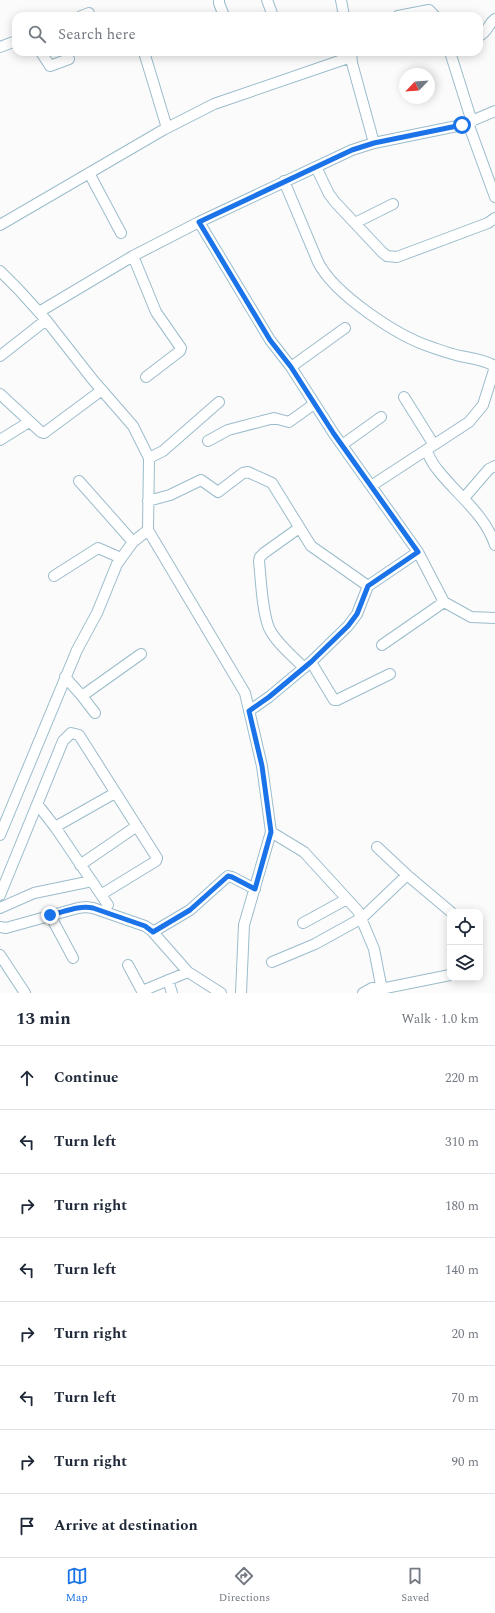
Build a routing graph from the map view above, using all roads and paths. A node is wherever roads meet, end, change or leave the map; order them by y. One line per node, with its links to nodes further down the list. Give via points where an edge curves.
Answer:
1 (219, 0): 4 (street)
2 (267, 0): 5 (street)
3 (341, 0): 6 (street)
4 (222, 12)
5 (271, 12)
6 (343, 12)
7 (419, 12): 8 (street)
8 (431, 12)
9 (495, 19): 10 (street)
10 (483, 33)
11 (12, 42): 12 (street)
12 (0, 47)
13 (44, 56): 18 (street, via 50,66)
14 (145, 56): 21 (street)
15 (348, 56): 21 (street, via 214,104)
16 (351, 56): 22 (street)
17 (451, 56): 20 (street)
18 (69, 59)
19 (495, 111): 20 (street)
20 (470, 122): 22 (street); 26 (street)
21 (167, 128): 24 (street)
22 (374, 143): 23 (street, via 352,150)
23 (316, 168): 25 (street); 30 (street, via 332,198)
24 (89, 173): 31 (street); 32 (street)
25 (284, 181): 29 (street); 38 (street, via 322,271 333,283 368,312 417,342 460,356 484,360)
26 (495, 197)
27 (393, 204): 30 (street)
28 (495, 218): 30 (street, via 488,223 392,258 382,252)
29 (199, 222): 33 (street); 39 (street, via 270,340)
30 (355, 223)
31 (0, 225)
32 (121, 232)
33 (133, 256): 35 (street); 40 (street, via 156,312 181,348)
34 (0, 271): 35 (street)
35 (42, 316): 37 (street); 42 (street)
36 (345, 328): 39 (street)
37 (0, 356)
38 (495, 366): 41 (street)
39 (291, 367): 46 (street)
40 (146, 377)
41 (492, 387): 52 (street, via 483,405 473,417)
42 (102, 390): 48 (street, via 44,433); 53 (street, via 133,426)
43 (0, 394): 48 (street)
44 (404, 397): 52 (street)
45 (219, 402): 53 (street, via 163,451)
46 (314, 404): 50 (street, via 289,422 274,418 228,430); 51 (street)
47 (381, 417): 51 (street)
48 (29, 422): 49 (street)
49 (0, 440)
50 (208, 441)
51 (342, 445): 56 (street)
52 (430, 447): 56 (street); 57 (street, via 437,470)
53 (149, 458): 58 (street)
54 (495, 466): 57 (street, via 489,469)
55 (79, 481): 61 (street)
56 (371, 486): 63 (street)
57 (464, 498): 62 (street, via 476,512)
58 (148, 501): 59 (street, via 172,494 201,480 218,492 248,472 272,483); 60 (street)
59 (300, 528): 66 (street, via 313,548); 71 (street, via 264,553 259,561 269,629)
60 (148, 530): 61 (street); 75 (street, via 245,693)
61 (133, 542): 64 (street)
62 (495, 545)
63 (418, 552): 66 (street); 67 (street)
64 (121, 558): 65 (street, via 98,548); 73 (street)
65 (54, 576)
66 (368, 586): 71 (street, via 357,614 348,626)
67 (444, 602): 68 (street, via 471,617); 69 (street)
68 (495, 618)
69 (382, 644)
70 (141, 654): 74 (street)
71 (307, 665): 72 (street, via 334,700); 75 (street)
72 (390, 674)
73 (65, 678): 74 (street); 82 (street)
74 (82, 696): 76 (street)
75 (249, 711): 81 (street, via 262,766)
76 (95, 713)
77 (115, 793): 78 (street, via 79,735 70,733 62,741); 79 (street); 80 (street)
78 (38, 805): 80 (street); 89 (street)
79 (137, 826): 84 (street); 88 (street, via 158,858)
80 (56, 827): 84 (street)
81 (271, 832): 87 (street); 90 (street, via 304,852)
82 (0, 835)
83 (377, 847): 85 (street)
84 (80, 864): 86 (street)
85 (407, 876): 93 (street); 95 (street)
86 (92, 881): 88 (street); 92 (street, via 34,893)
87 (255, 889): 98 (street, via 228,876 190,910); 110 (street, via 244,925)
88 (102, 894): 91 (street)
89 (0, 895)
90 (347, 899): 95 (street); 96 (street)
91 (108, 905)
92 (0, 908)
93 (447, 909)
94 (50, 915): 97 (street, via 6,928); 98 (street, via 78,908 93,908 145,926); 100 (street)
95 (362, 918): 101 (street, via 319,942); 106 (street, via 374,949)
96 (303, 923)
97 (0, 926)
98 (153, 932): 103 (street)
99 (0, 955): 107 (street)
100 (73, 958)
101 (272, 962)
102 (128, 966): 105 (street, via 142,991)
103 (188, 972): 105 (street); 109 (street)
104 (447, 976): 106 (street)
105 (168, 980): 108 (street)
106 (380, 991): 111 (street, via 372,988)
107 (25, 993)
108 (172, 993)
109 (221, 993)
110 (241, 993)
111 (363, 993)

